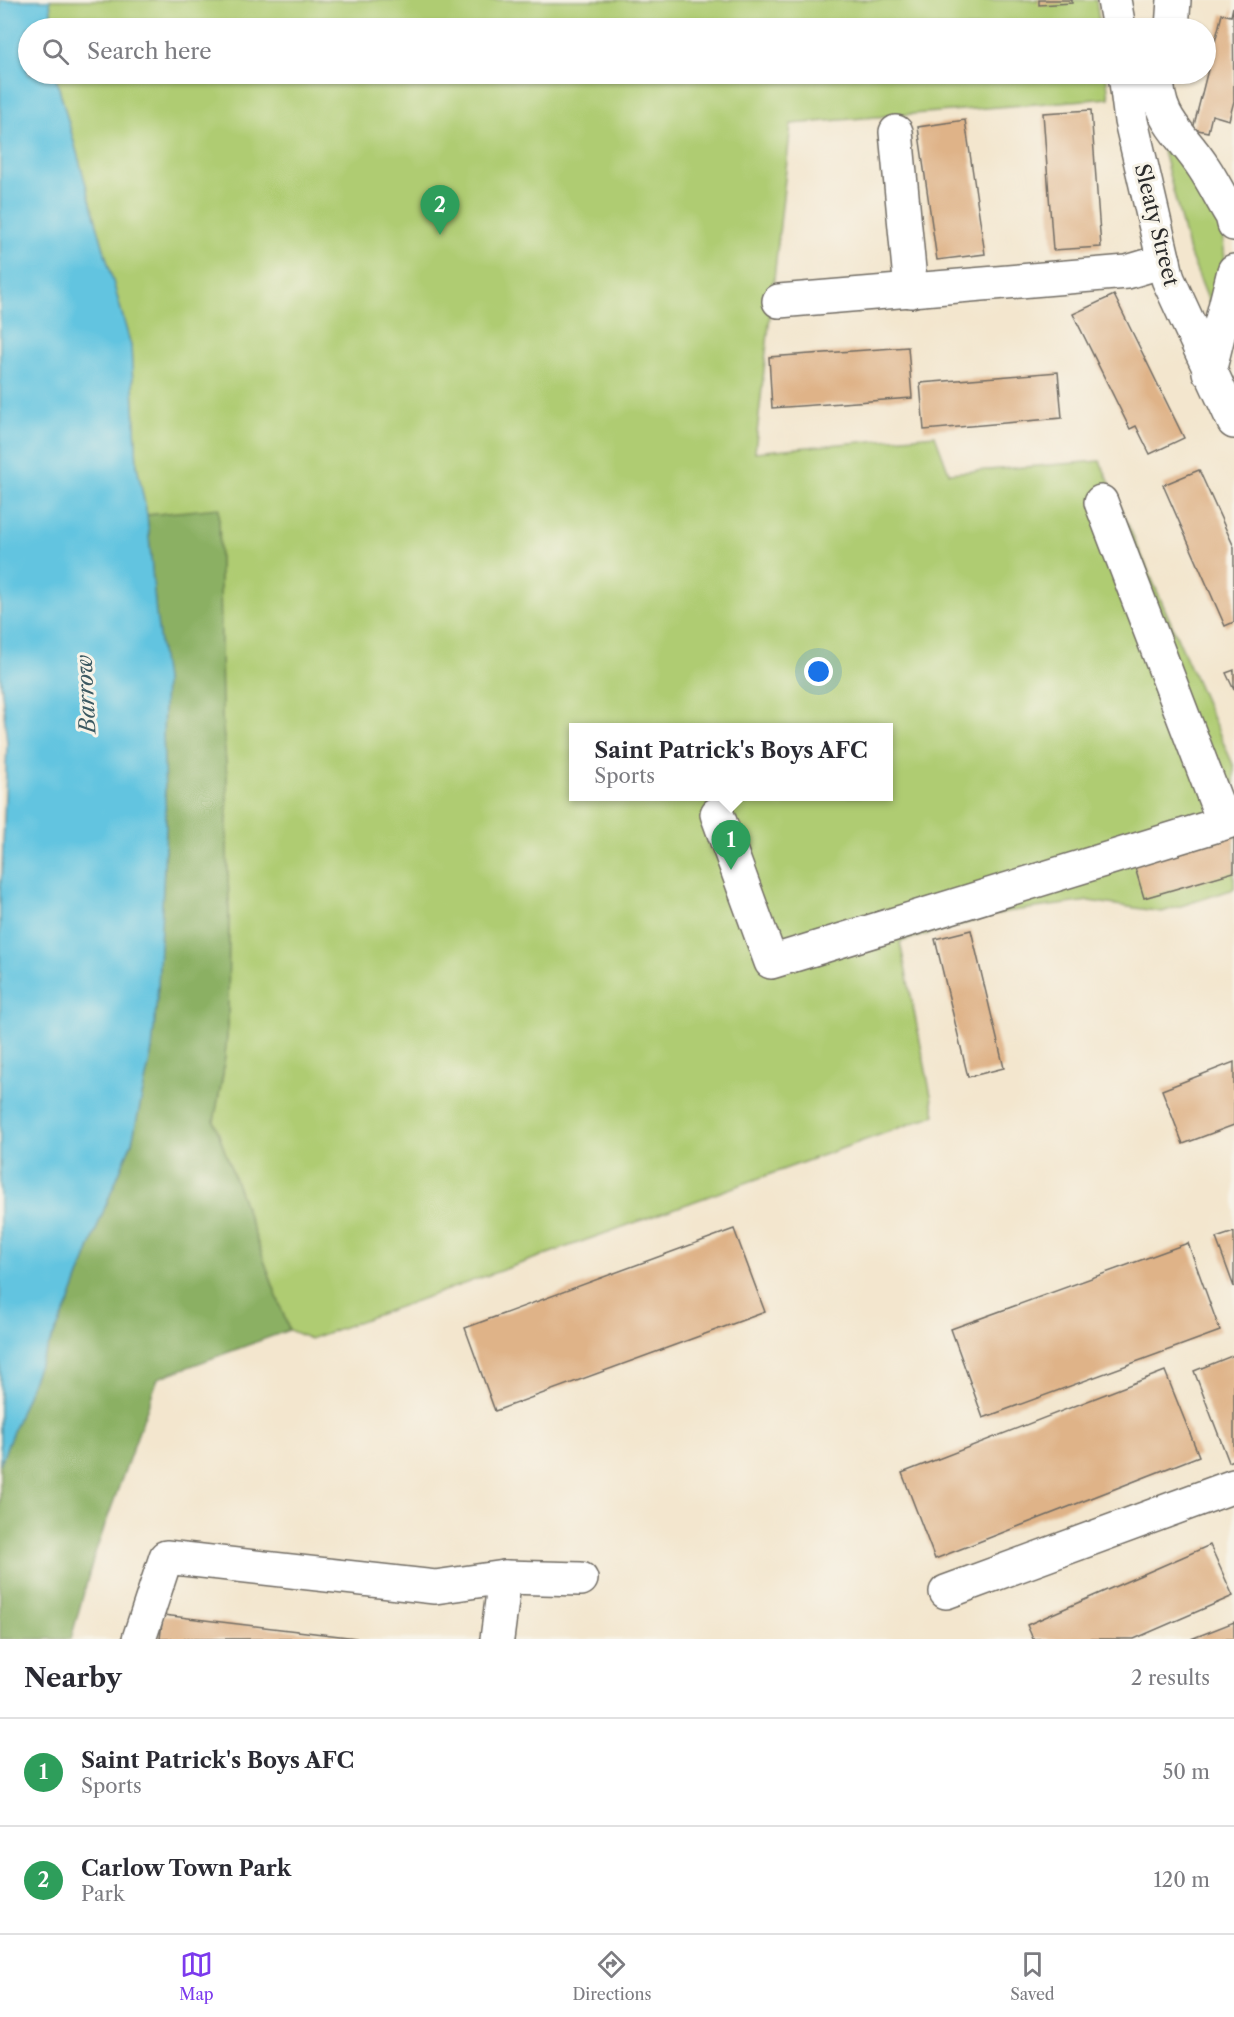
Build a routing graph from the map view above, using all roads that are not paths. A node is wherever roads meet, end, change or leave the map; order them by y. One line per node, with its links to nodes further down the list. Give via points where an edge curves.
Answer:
1 (1114, 0): 3 (street)
2 (1174, 0): 4 (street)
3 (1117, 18)
4 (1173, 18)
5 (1126, 84): 9 (street, Sleaty Street, via 1131,121)
6 (1156, 84): 8 (street, via 1166,120 1203,167)
7 (896, 132): 11 (street)
8 (1234, 224)
9 (1164, 261): 11 (street, via 1127,272); 13 (street, Sleaty Street, via 1168,279)
10 (1234, 271): 13 (street)
11 (911, 291): 12 (street)
12 (779, 301)
13 (1209, 372): 14 (street, Sleaty Street)
14 (1234, 422)
15 (1101, 502): 17 (street)
16 (717, 814): 17 (street, via 771,962)
17 (1229, 822)
18 (1234, 1486): 21 (street)
19 (505, 1577): 20 (street); 22 (street, via 435,1587 166,1557); 23 (street)
20 (581, 1579)
21 (946, 1592)
22 (140, 1639)
23 (497, 1639)

